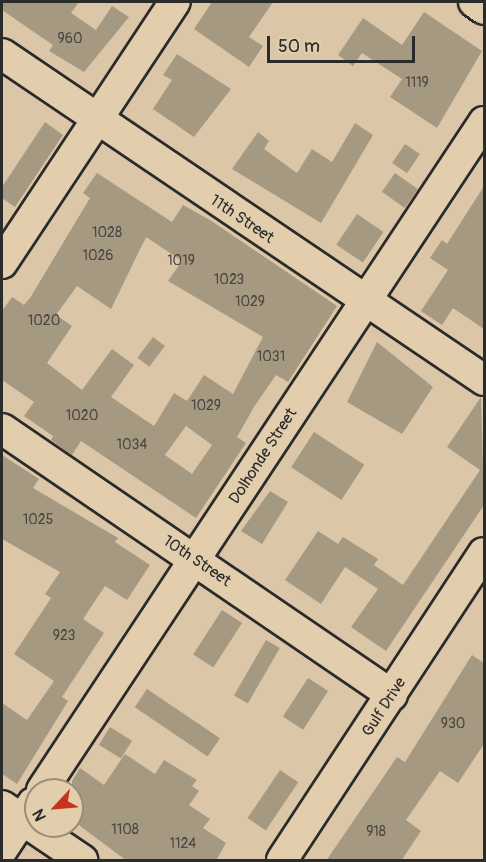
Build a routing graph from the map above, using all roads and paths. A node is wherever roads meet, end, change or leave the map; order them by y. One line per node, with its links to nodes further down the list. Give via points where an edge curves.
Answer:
1 (175, 2): 5 (street)
2 (474, 2): 3 (street)
3 (484, 9)
4 (2, 54): 5 (street, 11th Street)
5 (97, 121): 7 (street); 8 (street, 11th Street)
6 (484, 122): 8 (street, Dolhonde Street)
7 (2, 263)
8 (364, 302): 9 (street, 11th Street); 12 (street, Dolhonde Street)
9 (484, 380)
10 (2, 429): 12 (street, 10th Street)
11 (484, 553): 13 (street, Gulf Drive)
12 (195, 559): 13 (street, 10th Street); 14 (street, Dolhonde Street)
13 (392, 695): 18 (street, Gulf Drive)
14 (50, 778)
15 (20, 808): 16 (street); 17 (street)
16 (2, 850)
17 (82, 861)
18 (282, 861)

